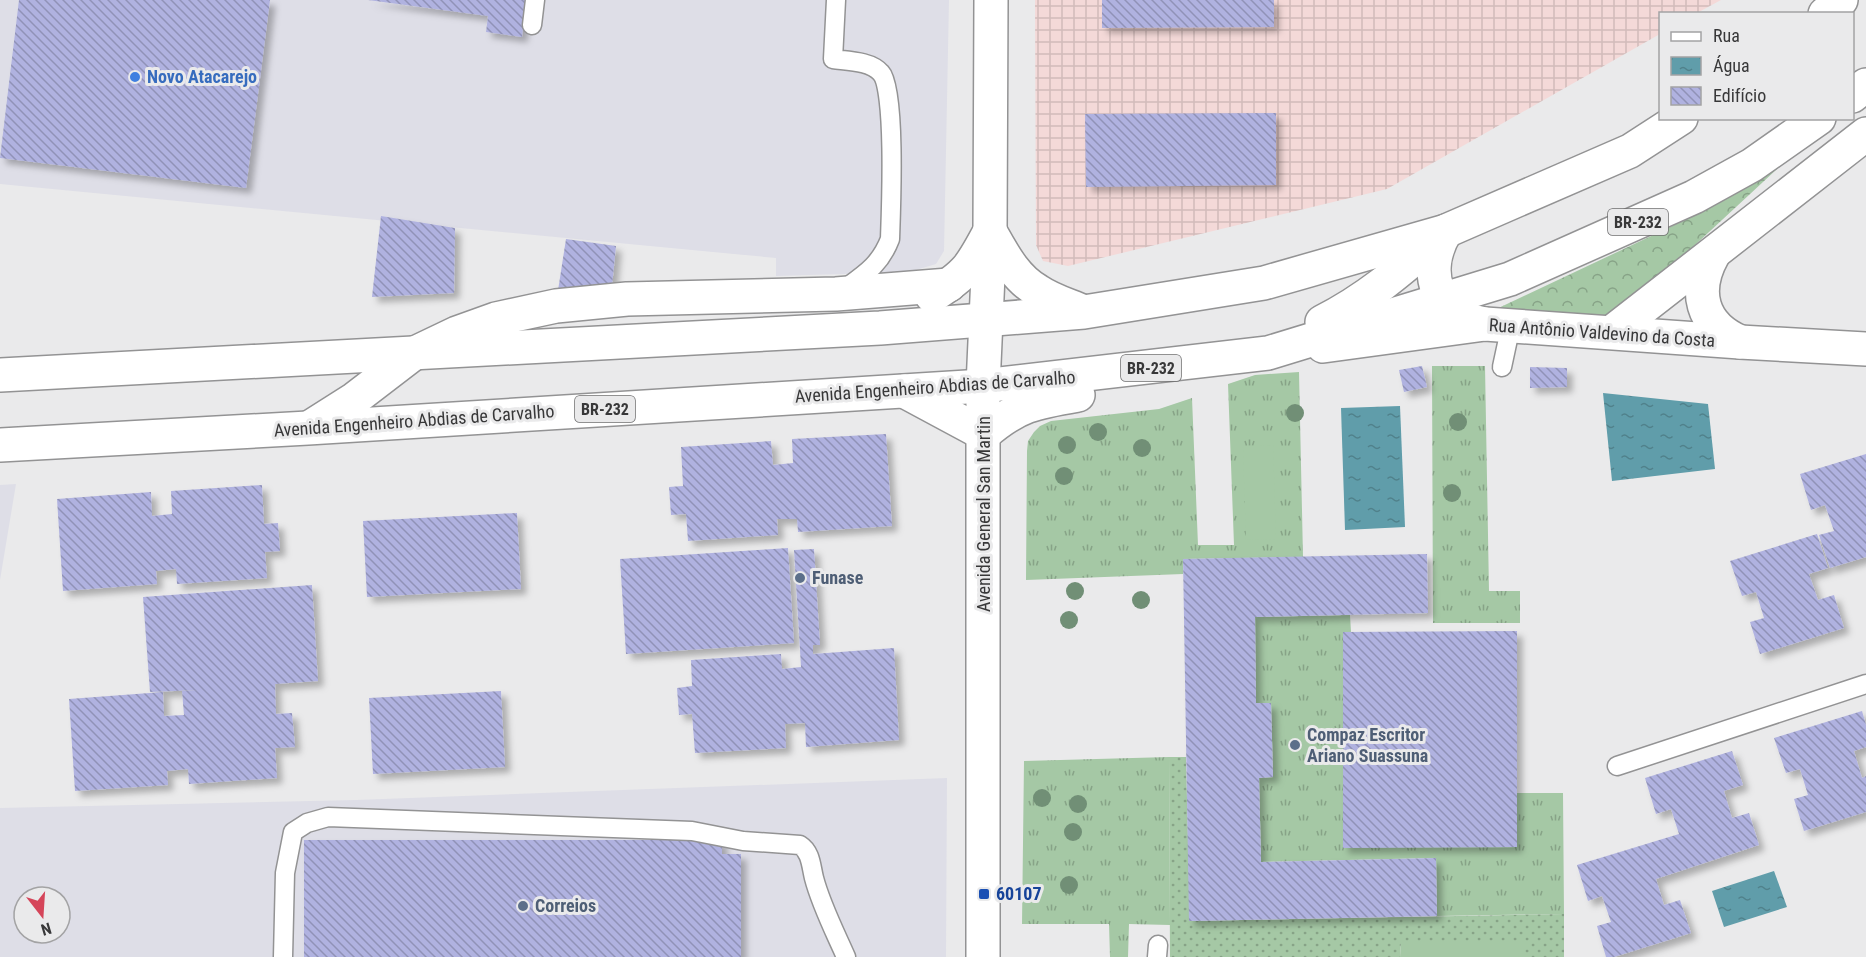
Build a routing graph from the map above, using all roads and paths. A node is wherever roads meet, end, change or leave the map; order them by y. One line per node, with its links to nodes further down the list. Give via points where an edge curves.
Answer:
1 (535, 0): 6 (lane)
2 (836, 0): 16 (lane, via 833,59 871,66 882,73 892,138 891,239 871,270)
3 (991, 0): 12 (main road, Avenida General San Martin)
4 (1841, 0): 5 (main road)
5 (1827, 12)
6 (532, 25)
7 (1866, 85): 8 (main road)
8 (1854, 94)
9 (1678, 120): 13 (main road, via 1630,151)
10 (1817, 120): 17 (main road, Avenida Engenheiro Abdias de Carvalho / BR-232, via 1752,165 1694,197 1510,279)
11 (1866, 134): 14 (main road)
12 (990, 231): 15 (main road, via 972,265); 18 (main road, via 1019,276 1038,291); 19 (main road, Avenida General San Martin)
13 (1446, 231): 17 (main road, via 1434,255 1433,275); 18 (main road, via 1264,284); 27 (main road, via 1381,287 1347,310 1278,341)
14 (1713, 255): 22 (main road); 23 (main road, via 1703,276 1703,302 1720,331)
15 (949, 285): 16 (main road); 21 (main road)
16 (836, 294): 26 (main road, via 627,298 556,306 495,319)
17 (1443, 300): 20 (main road, via 1466,319); 25 (main road, Avenida Engenheiro Abdias de Carvalho / BR-232)
18 (1084, 312): 19 (main road)
19 (985, 320): 21 (main road); 31 (main road, Avenida General San Martin)
20 (1498, 325): 22 (main road, Rua Antônio Valdevino da Costa); 25 (main road, Rua Antônio Valdevino da Costa); 28 (lane)
21 (880, 328): 26 (main road)
22 (1612, 332): 23 (main road, Rua Antônio Valdevino da Costa)
23 (1740, 342): 24 (main road, Rua Antônio Valdevino da Costa)
24 (1866, 349)
25 (1268, 353): 27 (main road, Avenida Engenheiro Abdias de Carvalho / BR-232)
26 (413, 354): 29 (main road); 34 (main road, via 353,400)
27 (1219, 360): 30 (main road, Avenida Engenheiro Abdias de Carvalho / BR-232); 33 (main road)
28 (1502, 367)
29 (0, 375)
30 (1084, 376): 31 (main road, Avenida Engenheiro Abdias de Carvalho / BR-232); 33 (main road)
31 (983, 386): 32 (main road, Avenida Engenheiro Abdias de Carvalho / BR-232); 35 (main road, Avenida General San Martin)
32 (902, 391): 34 (main road, Avenida Engenheiro Abdias de Carvalho / BR-232); 35 (main road)
33 (1043, 401): 35 (main road, via 1013,411)
34 (308, 428): 36 (main road, Avenida Engenheiro Abdias de Carvalho / BR-232)
35 (984, 434): 41 (main road, Avenida General San Martin)
36 (0, 445)
37 (1866, 684): 38 (lane)
38 (1617, 766)
39 (283, 957): 40 (lane, via 285,873 293,832 328,817 692,831 743,842 800,844 809,855 815,881)
40 (846, 957)
41 (983, 957)

